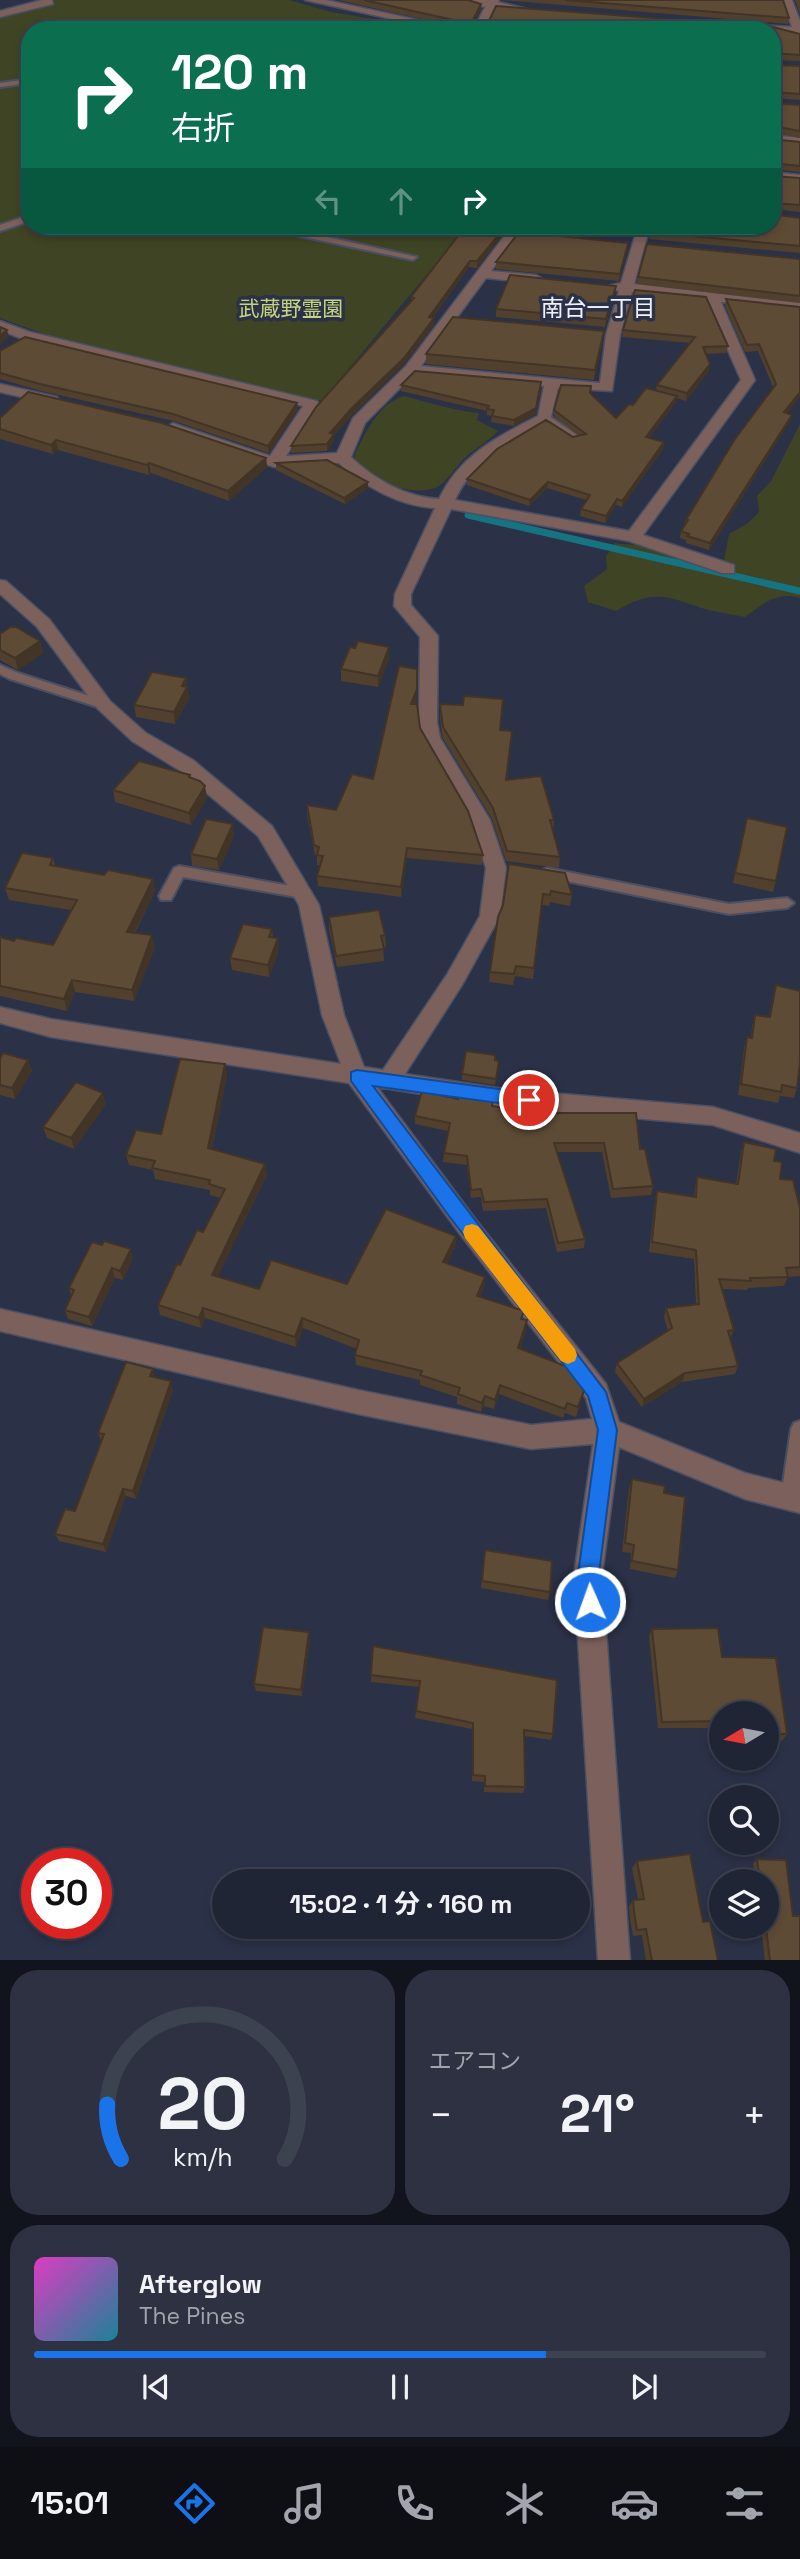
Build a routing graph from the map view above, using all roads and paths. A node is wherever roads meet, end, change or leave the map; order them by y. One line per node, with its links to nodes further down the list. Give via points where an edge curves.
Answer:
1 (47, 0): 7 (street, via 48,4)
2 (310, 0): 8 (street)
3 (461, 0): 5 (street)
4 (787, 0): 11 (street)
5 (492, 3): 6 (street); 9 (street)
6 (531, 9)
7 (0, 13)
8 (414, 21)
9 (483, 21)
10 (781, 31): 11 (street)
11 (799, 33)
12 (21, 82): 13 (lane)
13 (0, 85)
14 (781, 140): 15 (street)
15 (800, 142)
16 (781, 177): 17 (street)
17 (800, 179)
18 (21, 221): 19 (lane)
19 (0, 228)
20 (309, 235): 23 (lane)
21 (515, 235): 24 (street)
22 (642, 235): 27 (street)
23 (413, 257)
24 (483, 274): 25 (street); 33 (street, via 455,319)
25 (548, 280)
26 (601, 285): 27 (street)
27 (627, 287): 28 (street); 34 (street, via 606,334 607,388)
28 (712, 298): 29 (street); 43 (street, via 748,380)
29 (800, 307)
30 (0, 325): 31 (street)
31 (25, 335): 32 (street); 41 (street, via 312,404)
32 (8, 346)
33 (411, 369): 34 (street); 40 (street, via 358,421)
34 (552, 383): 37 (street)
35 (0, 388): 36 (street)
36 (62, 403)
37 (545, 418): 39 (lane); 42 (street, via 513,432 472,462 455,482)
38 (155, 423): 41 (street)
39 (578, 439)
40 (343, 458): 41 (street); 42 (street, via 362,476 415,502)
41 (274, 462)
42 (447, 505): 43 (street); 54 (street, via 403,594 402,606 429,636 431,738 503,869 490,916)
43 (633, 537): 44 (street)
44 (727, 569)
45 (0, 585): 47 (street, via 43,623)
46 (0, 668): 47 (lane)
47 (104, 705): 49 (street, via 139,737 186,765 265,831)
48 (538, 871): 51 (lane, via 729,909)
49 (302, 893): 50 (lane, via 179,871); 53 (street, via 309,905 333,1015)
50 (166, 897)
51 (787, 903)
52 (0, 1015): 53 (street)
53 (357, 1077): 54 (street); 58 (street, via 597,1392)
54 (388, 1081): 55 (street, via 504,1098 713,1116)
55 (800, 1143)
56 (0, 1320): 58 (street, via 531,1437)
57 (800, 1429): 59 (lane)
58 (608, 1430): 59 (street, via 745,1486); 60 (street, via 588,1574)
59 (795, 1498)
60 (614, 1960)

